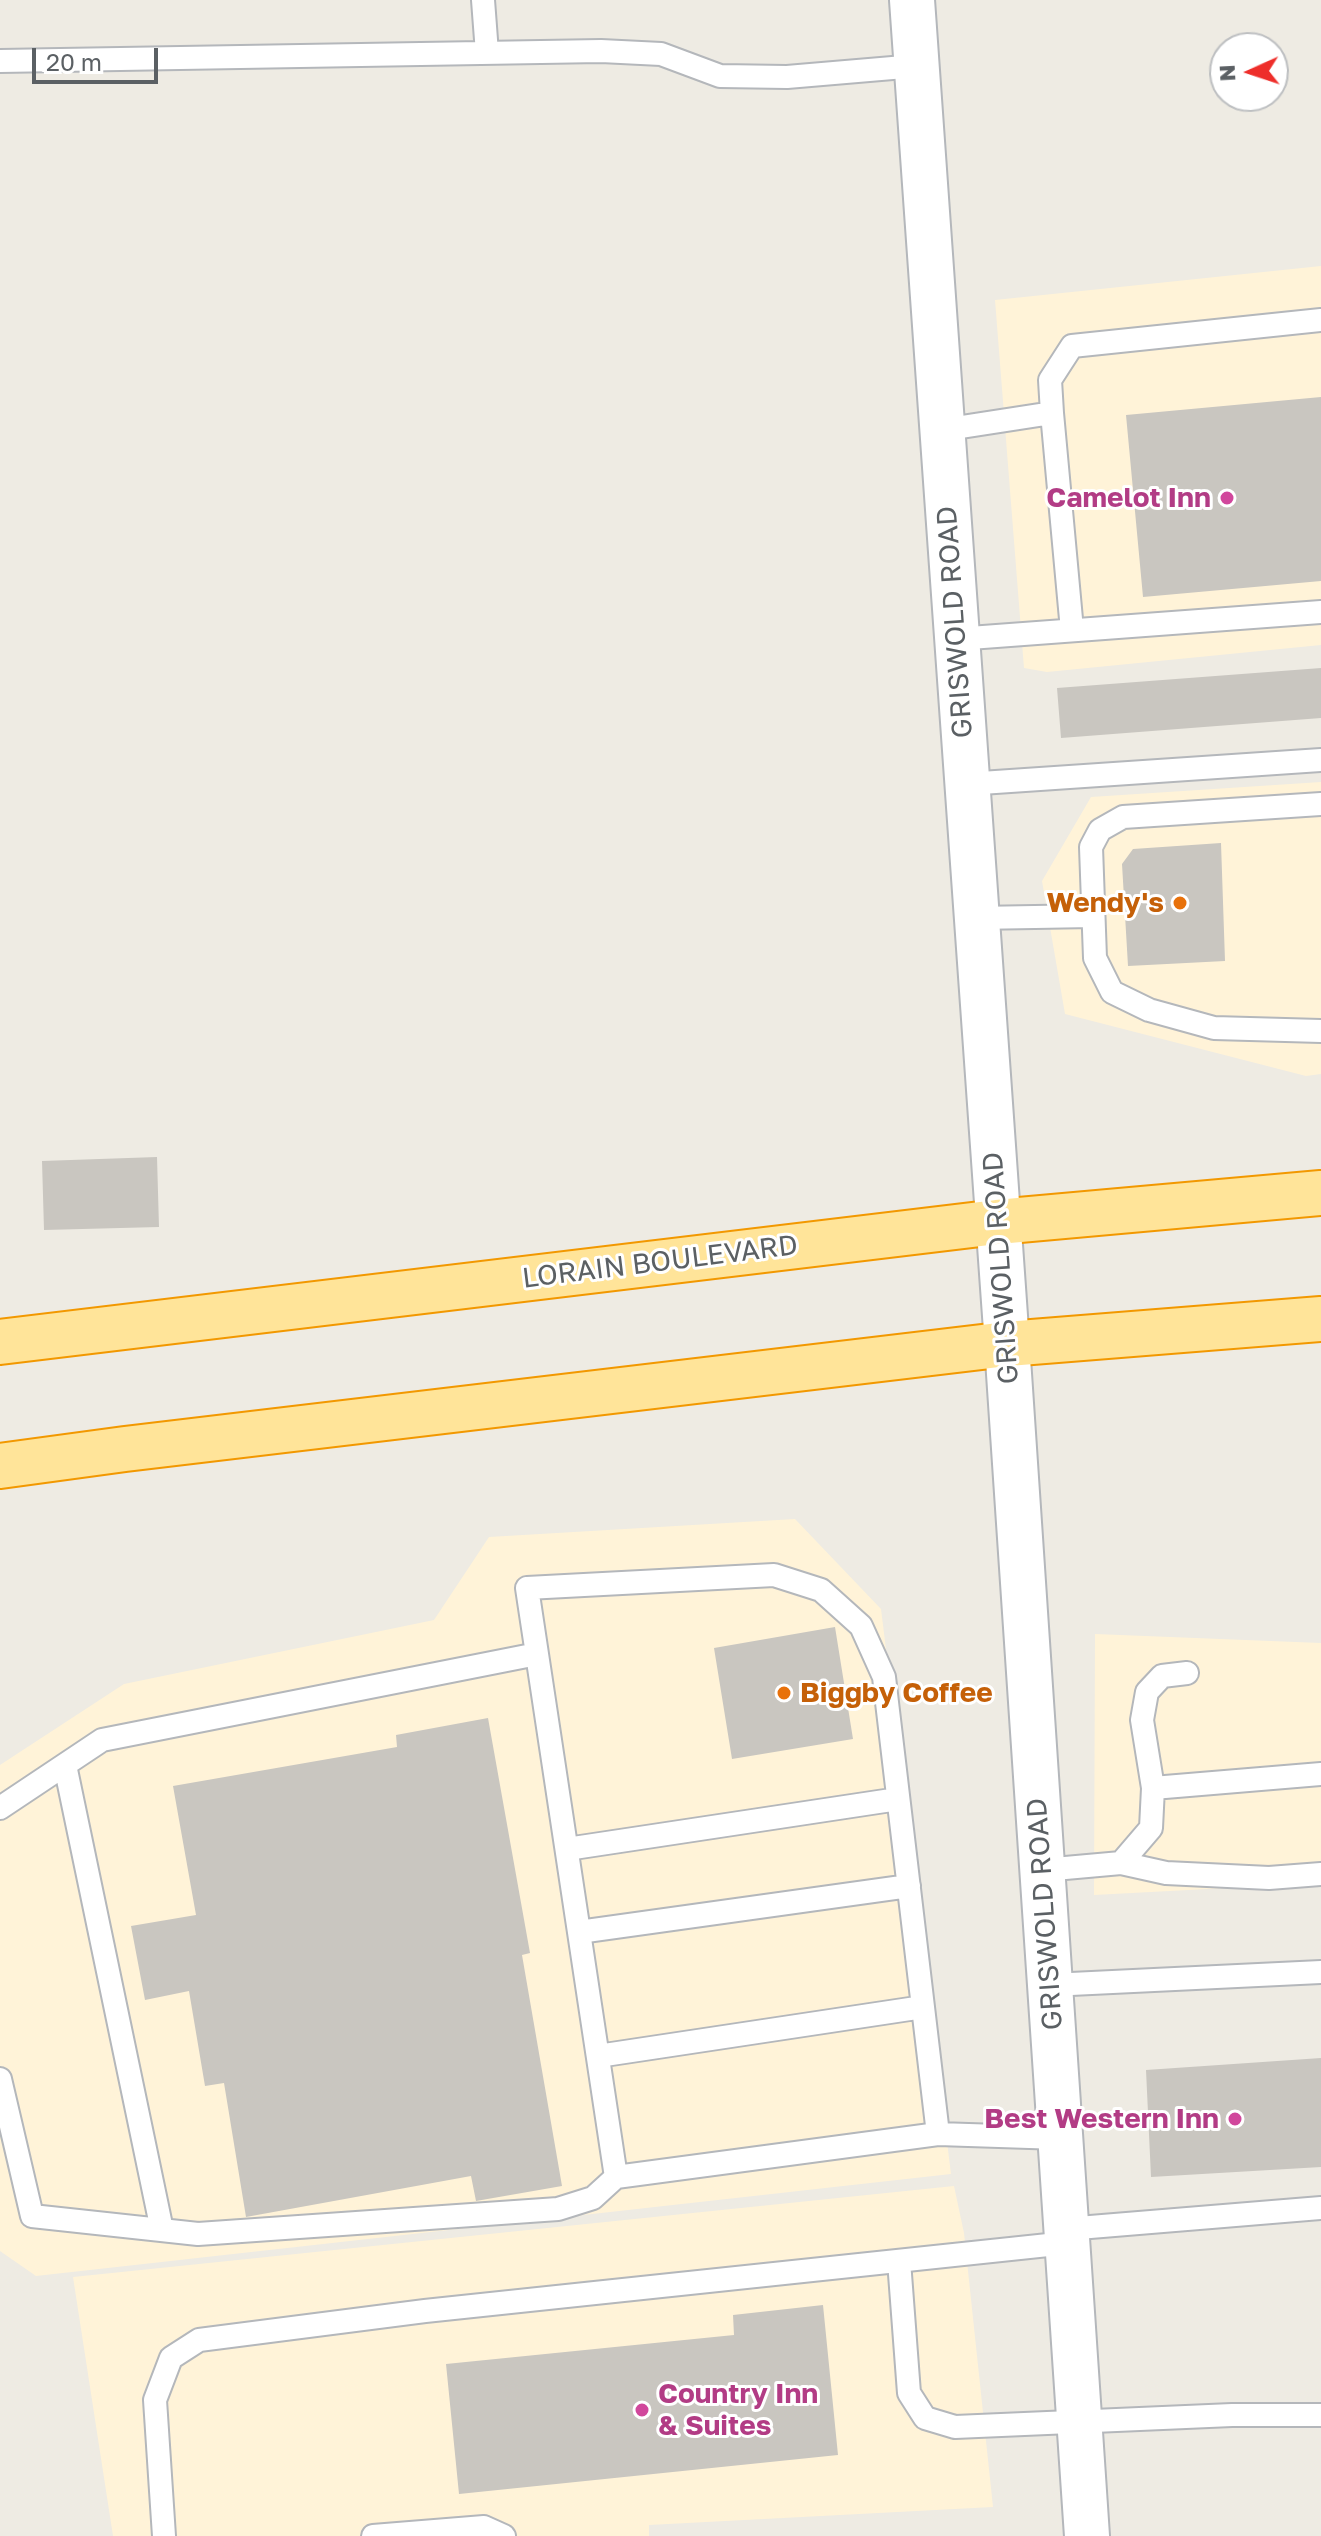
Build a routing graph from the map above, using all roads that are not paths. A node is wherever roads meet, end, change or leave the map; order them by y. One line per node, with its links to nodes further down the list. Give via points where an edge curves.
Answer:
1 (483, 0): 3 (lane)
2 (912, 0): 5 (street, GRISWOLD ROAD)
3 (487, 53): 4 (lane); 5 (lane, via 661,54 720,76 787,77)
4 (0, 61)
5 (916, 66): 8 (street, GRISWOLD ROAD)
6 (1321, 320): 7 (lane, via 1072,346 1050,380)
7 (1052, 413): 8 (lane); 10 (lane)
8 (942, 430): 11 (street, GRISWOLD ROAD)
9 (1321, 612): 10 (lane)
10 (1072, 630): 11 (lane)
11 (956, 639): 13 (street, GRISWOLD ROAD)
12 (1321, 760): 13 (lane)
13 (966, 784): 16 (street, GRISWOLD ROAD)
14 (1321, 804): 15 (lane, via 1123,817 1100,830 1091,847)
15 (1093, 916): 16 (lane); 17 (lane, via 1095,958 1112,992 1149,1010 1214,1028)
16 (976, 918): 19 (street, GRISWOLD ROAD)
17 (1321, 1031)
18 (1321, 1193): 19 (highway, LORAIN BOULEVARD)
19 (997, 1222): 21 (highway, LORAIN BOULEVARD); 22 (street, GRISWOLD ROAD)
20 (1321, 1319): 22 (highway)
21 (0, 1342)
22 (1007, 1344): 23 (highway); 33 (street, GRISWOLD ROAD)
23 (0, 1466)
24 (537, 1654): 26 (lane, via 102,1740); 29 (lane, via 527,1588 774,1575 821,1590 861,1626 884,1677); 31 (lane)
25 (1187, 1673): 28 (lane, via 1162,1676 1147,1692 1142,1720)
26 (65, 1765): 30 (lane); 46 (lane)
27 (1321, 1774): 28 (lane)
28 (1153, 1788): 32 (lane, via 1151,1828)
29 (898, 1799): 31 (lane); 35 (lane)
30 (0, 1808)
31 (567, 1849): 36 (lane)
32 (1121, 1863): 33 (lane); 34 (lane, via 1196,1875)
33 (1043, 1870): 38 (street, GRISWOLD ROAD)
34 (1321, 1874)
35 (909, 1886): 36 (lane); 39 (lane)
36 (579, 1932): 40 (lane)
37 (1321, 1972): 38 (lane)
38 (1050, 1985): 43 (street, GRISWOLD ROAD)
39 (923, 2007): 40 (lane); 42 (lane)
40 (598, 2056): 44 (lane)
41 (0, 2079): 46 (lane, via 32,2216)
42 (938, 2134): 43 (lane); 44 (lane)
43 (1060, 2138): 47 (street, GRISWOLD ROAD)
44 (616, 2177): 46 (lane, via 593,2198 558,2209 198,2234)
45 (1321, 2208): 47 (lane)
46 (162, 2230)
47 (1067, 2236): 48 (lane); 50 (street, GRISWOLD ROAD)
48 (899, 2261): 50 (lane, via 909,2393 925,2418 955,2427); 51 (lane, via 199,2340 171,2358 155,2400)
49 (1321, 2415): 50 (lane)
50 (1079, 2422): 54 (street, GRISWOLD ROAD)
51 (164, 2536)
52 (373, 2536): 53 (lane, via 484,2527)
53 (504, 2536)
54 (1087, 2536)

